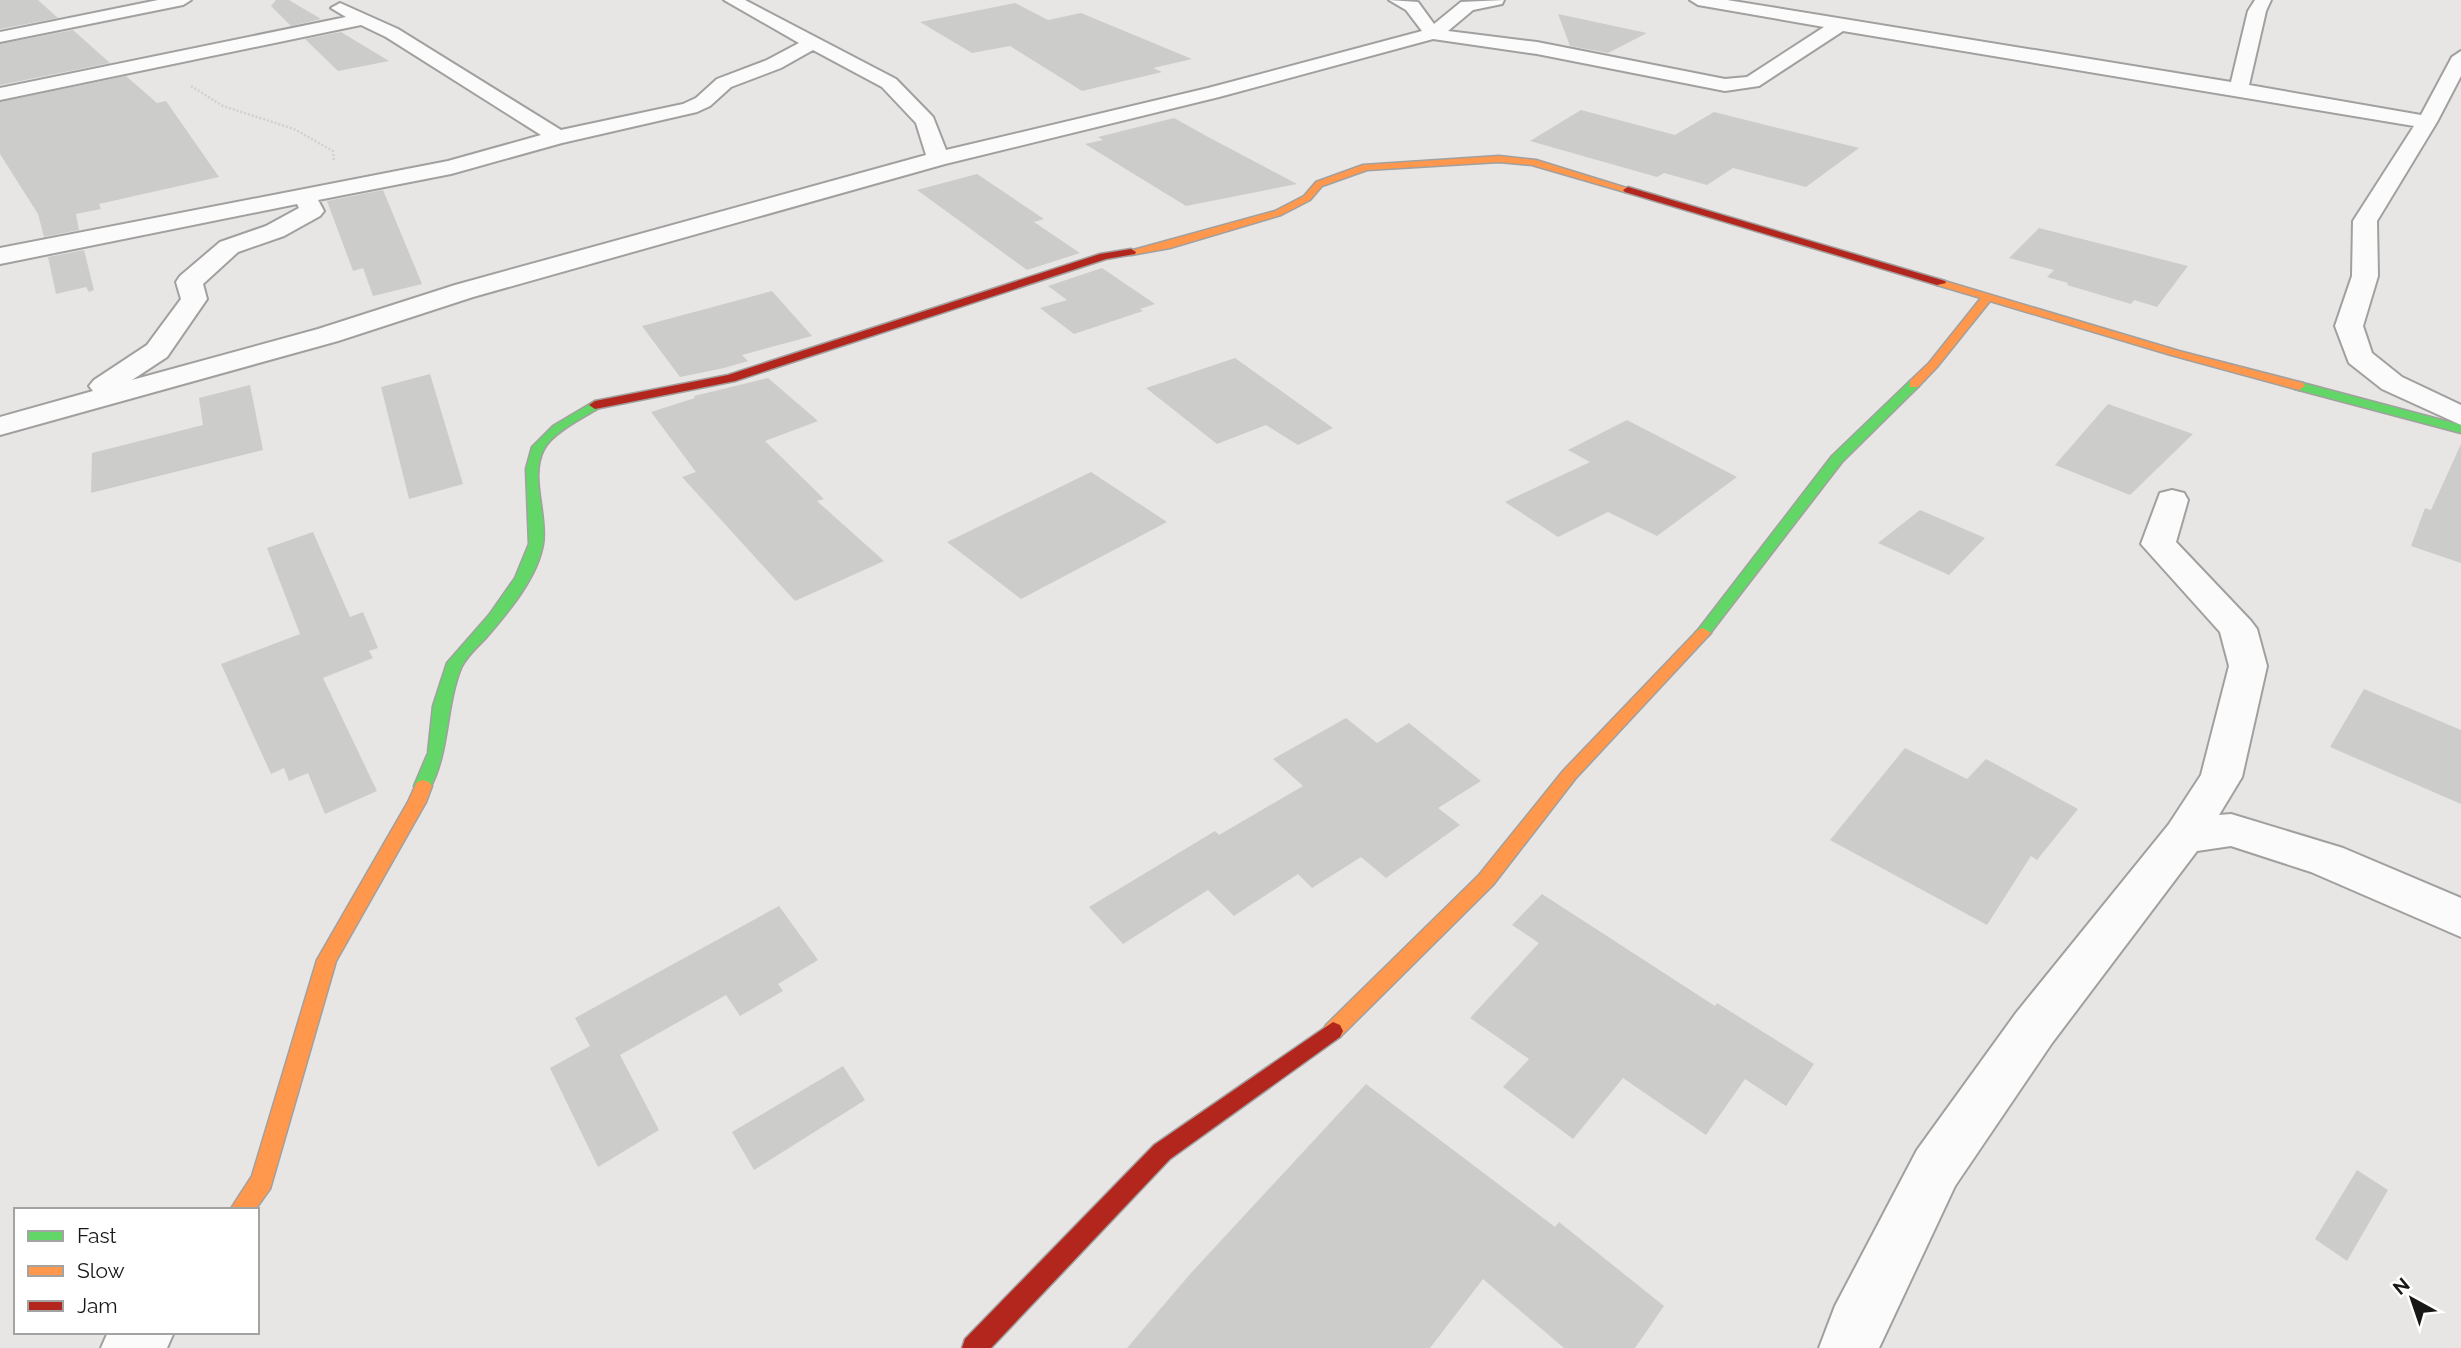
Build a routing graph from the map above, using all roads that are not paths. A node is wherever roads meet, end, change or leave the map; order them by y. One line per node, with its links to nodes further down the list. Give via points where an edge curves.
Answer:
1 (183, 0): 11 (street)
2 (325, 0): 8 (street)
3 (732, 0): 12 (street)
4 (1397, 0): 10 (street, via 1412,6)
5 (1496, 0): 10 (street, via 1467,6)
6 (1698, 0): 9 (street)
7 (2263, 0): 14 (street)
8 (364, 19): 15 (street); 17 (street)
9 (1838, 26): 10 (street, via 1752,82 1725,85 1537,48); 14 (street)
10 (1433, 34): 18 (street)
11 (0, 37)
12 (814, 42): 17 (street, via 724,83 690,108); 18 (street, via 890,83 926,121)
13 (2461, 57): 16 (street)
14 (2239, 88): 16 (street)
15 (0, 94)
16 (2427, 122): 23 (street, via 2365,221 2365,276 2350,326 2359,356 2392,383)
17 (558, 137): 19 (street, via 451,167)
18 (938, 159): 22 (street, via 464,290 328,335)
19 (304, 195): 20 (street); 22 (street, via 312,211 275,231 229,247 189,282 194,299 157,351 112,382)
20 (0, 256)
21 (1989, 296): 25 (street, via 2175,353); 29 (street, via 1533,162 1499,159 1366,167 1319,184 1307,198 1278,214 1166,246 1104,256 731,378 596,405 556,429 538,447 533,469 536,544 522,579 455,663 440,706 436,753 417,802 327,960 262,1181); 32 (street, via 1933,365 1837,459 1714,622 1569,775 1486,880 1325,1038 1162,1152)
22 (56, 410): 24 (street)
23 (2461, 416)
24 (0, 426)
25 (2461, 429)
26 (2172, 500): 27 (street, via 2158,544 2238,629 2248,666 2221,777)
27 (2184, 836): 28 (street, via 2231,830 2327,860); 33 (street, via 2034,1028 1936,1168)
28 (2461, 918)
29 (242, 1208)
30 (142, 1334): 31 (street)
31 (131, 1348)
32 (974, 1348)
33 (1849, 1348)

